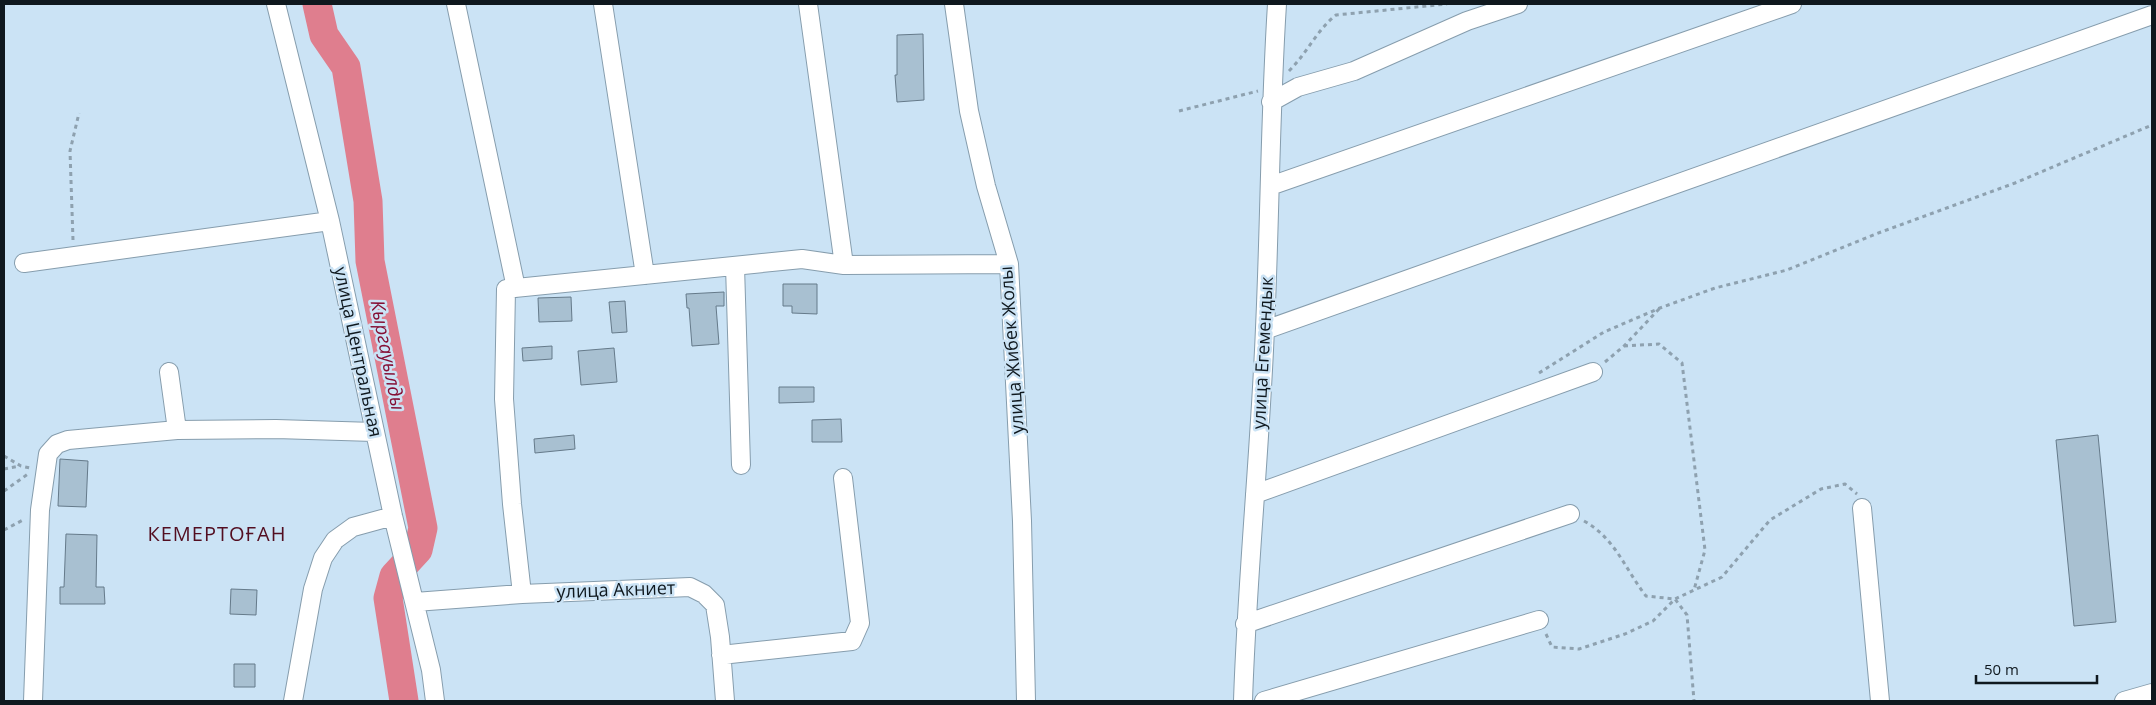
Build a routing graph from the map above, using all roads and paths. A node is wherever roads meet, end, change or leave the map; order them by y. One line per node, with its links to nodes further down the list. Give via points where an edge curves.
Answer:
1 (276, 4): 16 (street, улица Центральная)
2 (456, 4): 23 (street)
3 (603, 4): 22 (street)
4 (808, 4): 20 (street)
5 (954, 4): 19 (street, улица Жибек Жолы, via 969,111 986,186)
6 (1277, 4): 11 (street, улица Егемендык)
7 (1447, 4): 11 (path, via 1336,15 1324,24 1303,58)
8 (1518, 4): 11 (street, via 1467,21 1354,71)
9 (1792, 4): 15 (street)
10 (2152, 15): 25 (street)
11 (1271, 95): 12 (path); 15 (street, улица Егемендык)
12 (1179, 111)
13 (79, 113): 17 (path, via 70,151)
14 (2152, 125): 24 (path, via 2015,183 1787,270 1715,288)
15 (1270, 186): 25 (street, улица Егемендык)
16 (330, 221): 17 (street); 31 (street, улица Центральная)
17 (74, 256): 18 (street)
18 (24, 263)
19 (1009, 264): 20 (street); 54 (street, улица Жибек Жолы, via 1022,521)
20 (844, 265): 21 (street, via 802,259)
21 (735, 266): 22 (street); 34 (street)
22 (645, 275): 23 (street)
23 (516, 288): 43 (street, via 506,289 504,399)
24 (1660, 308): 26 (path); 29 (path, via 1604,332)
25 (1265, 330): 38 (street, улица Егемендык)
26 (1624, 346): 28 (path); 42 (path, via 1659,344 1682,363 1705,550)
27 (169, 372): 30 (street)
28 (1593, 372): 38 (street)
29 (1534, 376)
30 (177, 430): 31 (street); 50 (street, via 68,440 57,444 48,454 40,510)
31 (374, 432): 41 (street, улица Центральная)
32 (4, 456): 33 (path)
33 (21, 466): 35 (path); 37 (path, via 35,469)
34 (741, 466)
35 (4, 469)
36 (843, 478): 48 (street, via 860,623 852,641)
37 (4, 491)
38 (1255, 494): 47 (street, улица Егемендык)
39 (1862, 508): 42 (path, via 1857,494 1845,484 1821,489 1770,520 1722,577); 58 (street)
40 (1570, 514): 44 (path, via 1596,528 1618,551 1646,596); 47 (street)
41 (393, 516): 45 (street, улица Центральная); 51 (street, via 353,527 336,540 323,558 313,589)
42 (1694, 590): 44 (path)
43 (522, 594): 45 (street, улица Акниет); 48 (street, улица Акниет, via 690,587 704,594 715,606)
44 (1675, 598): 46 (path, via 1653,621 1579,649 1552,647); 57 (path, via 1687,615)
45 (415, 602): 52 (street, улица Центральная, via 432,670)
46 (1539, 620): 56 (street)
47 (1245, 624): 55 (street, улица Егемендык)
48 (721, 655): 53 (street, улица Акниет)
49 (2152, 693): 59 (street)
50 (33, 701)
51 (293, 701)
52 (434, 701)
53 (725, 701)
54 (1026, 701)
55 (1242, 701)
56 (1264, 701)
57 (1694, 701)
58 (1880, 701)
59 (2124, 701)

